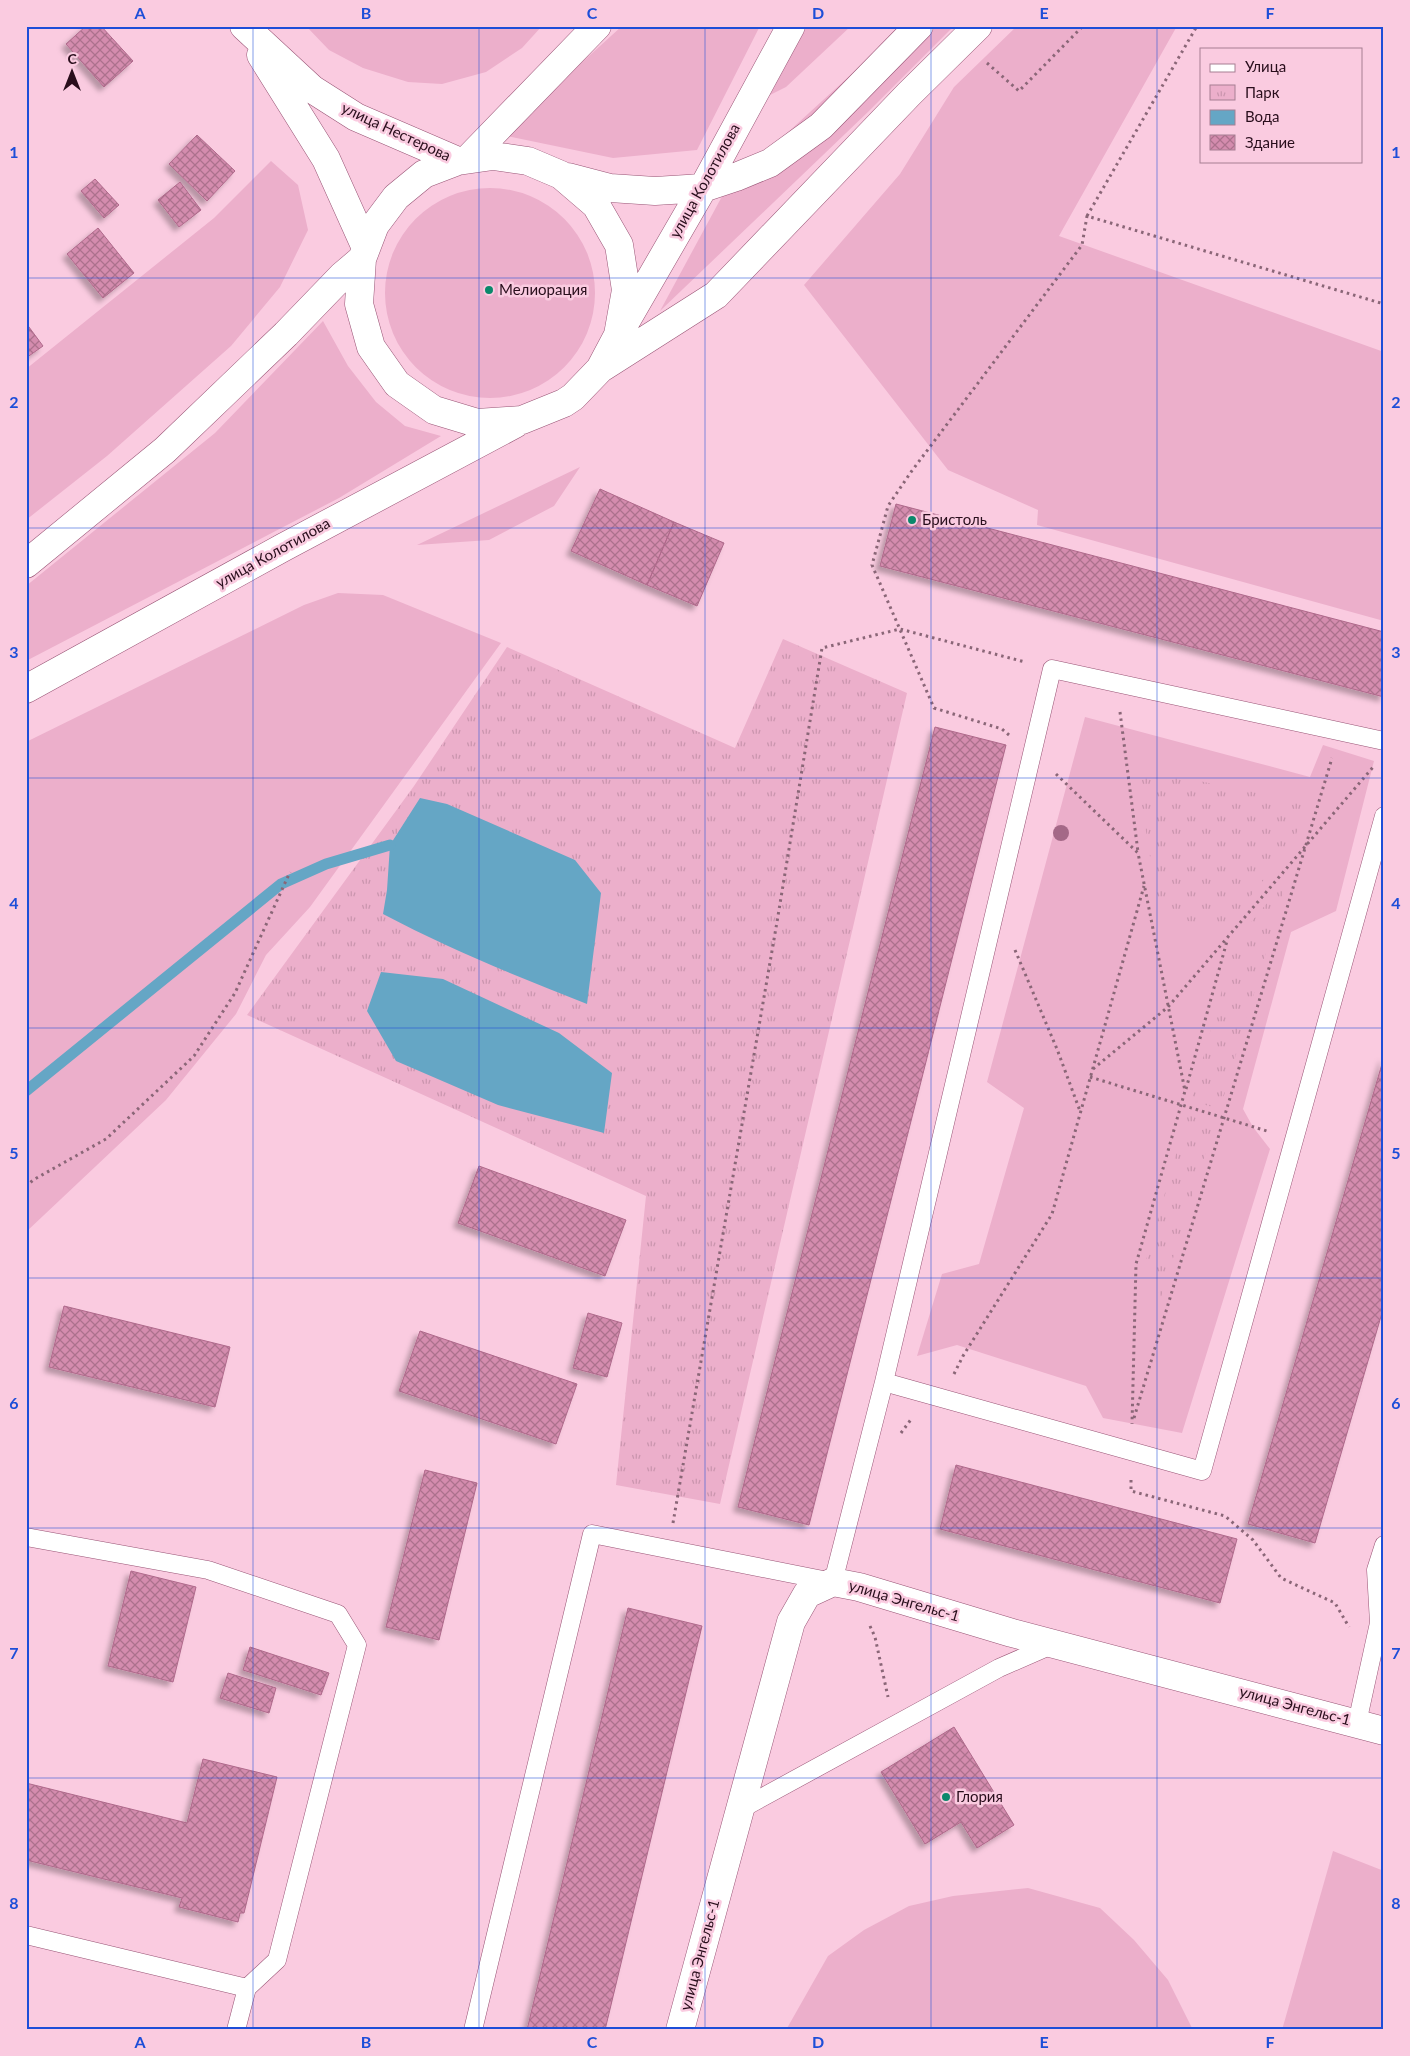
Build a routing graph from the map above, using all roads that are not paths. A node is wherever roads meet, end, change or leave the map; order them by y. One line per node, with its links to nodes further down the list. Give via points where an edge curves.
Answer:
1 (244, 26): 6 (main road, улица Нестерова, via 312,89 356,117); 9 (main road, улица Нестерова, via 326,159)
2 (597, 26): 6 (main road, улица Колотилова)
3 (791, 26): 8 (main road, улица Колотилова)
4 (919, 26): 8 (main road, via 821,126 770,163)
5 (970, 34): 11 (main road, via 716,295)
6 (463, 160): 7 (main road, улица Колотилова, via 493,156 528,161); 9 (main road, улица Колотилова, via 424,174 396,197 375,226)
7 (561, 175): 8 (main road, via 610,188 655,191); 10 (main road, улица Колотилова, via 596,205 618,245 626,290)
8 (703, 188): 10 (main road, улица Колотилова)
9 (364, 254): 12 (main road, улица Колотилова, via 359,304 371,348 397,384 434,410 477,423); 13 (main road, улица Колотилова, via 165,450)
10 (618, 336): 11 (main road, улица Колотилова)
11 (600, 369): 12 (main road, улица Колотилова, via 564,403)
12 (522, 420): 14 (main road, улица Колотилова, via 284,546)
13 (26, 564)
14 (26, 689)
15 (1384, 741): 17 (lane, via 1052,669)
16 (1384, 816): 17 (lane, via 1202,1471)
17 (884, 1382): 20 (lane)
18 (26, 1537): 26 (lane, via 208,1570 338,1614 357,1645 277,1960)
19 (1384, 1545): 22 (lane, via 1376,1570 1379,1623)
20 (832, 1582): 21 (main road, улица Энгельс-1); 24 (main road, улица Энгельс-1, via 807,1594 791,1622); 28 (lane, via 592,1534)
21 (1056, 1644): 22 (main road, улица Энгельс-1); 24 (lane, via 999,1668)
22 (1357, 1722): 23 (main road, улица Энгельс-1)
23 (1384, 1730)
24 (740, 1808): 29 (main road, улица Энгельс-1)
25 (26, 1935): 26 (lane)
26 (247, 1988): 27 (lane)
27 (236, 2030)
28 (473, 2030)
29 (680, 2030)

